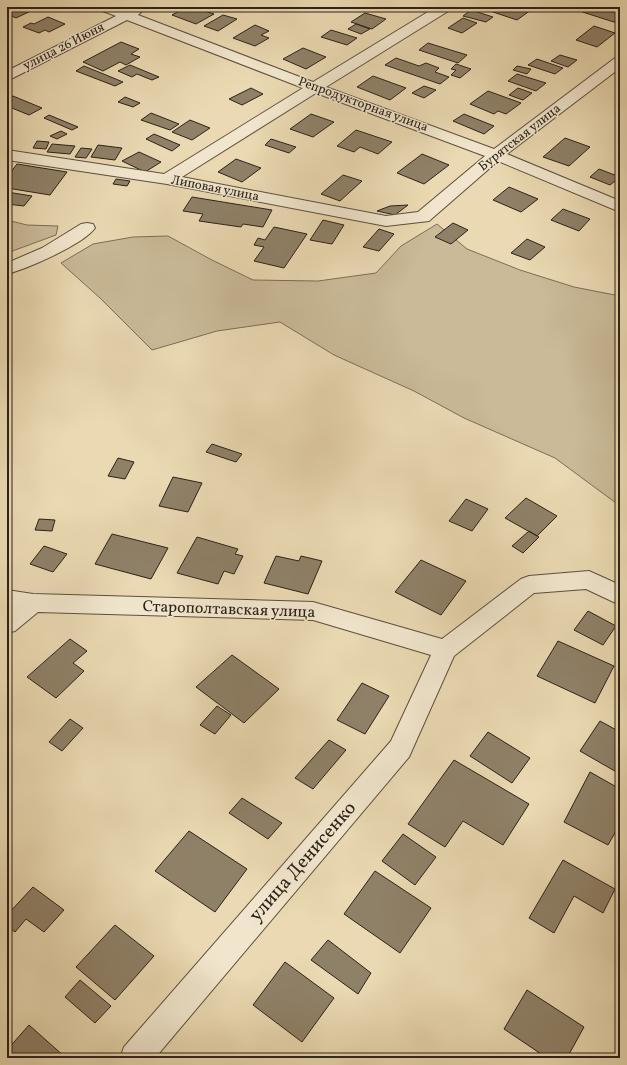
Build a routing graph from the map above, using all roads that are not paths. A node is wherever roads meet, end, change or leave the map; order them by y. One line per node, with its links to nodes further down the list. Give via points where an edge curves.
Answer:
1 (105, 7): 4 (street, Репродукторная улица)
2 (143, 7): 4 (street, улица 26 Июня)
3 (445, 7): 7 (street)
4 (126, 16): 6 (street, улица 26 Июня); 7 (street, Репродукторная улица)
5 (620, 61): 9 (street, Бурятская улица)
6 (7, 77)
7 (314, 88): 9 (street, Репродукторная улица); 10 (street)
8 (7, 155): 10 (street, Липовая улица)
9 (496, 155): 11 (street, Репродукторная улица); 12 (street, Бурятская улица)
10 (167, 179): 12 (street, Липовая улица, via 386,221)
11 (620, 206)
12 (423, 217)
13 (87, 228): 14 (street, via 66,242)
14 (7, 269)
15 (620, 596): 19 (street, via 589,580 528,585)
16 (7, 599): 17 (street, Старополтавская улица)
17 (33, 603): 18 (street); 19 (street, Старополтавская улица, via 313,611)
18 (7, 624)
19 (445, 650): 20 (street, улица Денисенко, via 400,749)
20 (135, 1058)

